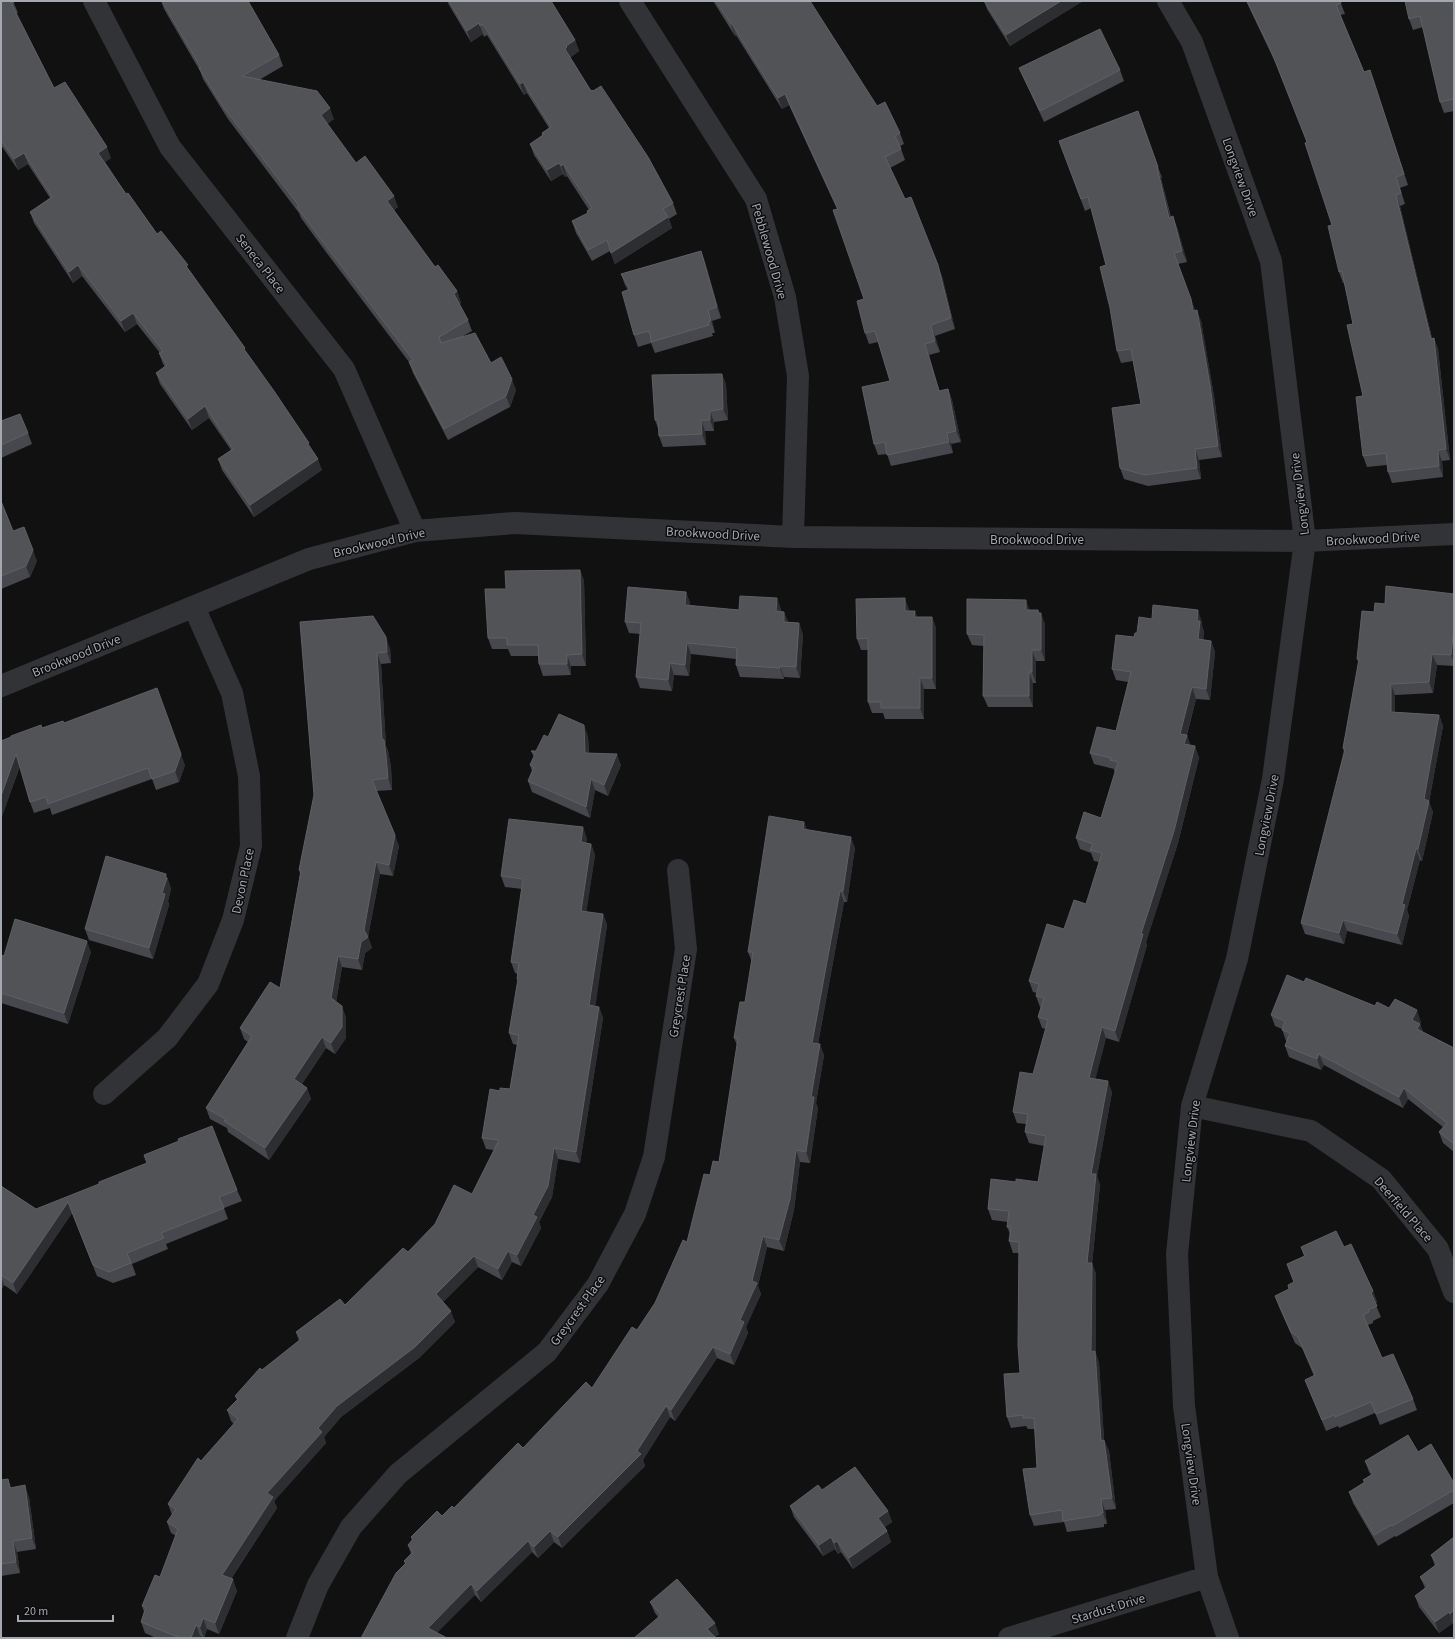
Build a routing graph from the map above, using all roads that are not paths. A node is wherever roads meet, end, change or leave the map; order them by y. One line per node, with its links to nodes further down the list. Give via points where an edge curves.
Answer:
1 (94, 1): 4 (street, Seneca Place, via 170,147 344,369)
2 (630, 1): 6 (street, Pebblewood Drive, via 756,199 785,296 798,376)
3 (1168, 1): 7 (street, Longview Drive, via 1192,42 1271,261)
4 (416, 531): 6 (street, Brookwood Drive, via 515,523); 8 (street, Brookwood Drive, via 309,559)
5 (1454, 534): 7 (street, Brookwood Drive)
6 (793, 537): 7 (street, Brookwood Drive)
7 (1305, 541): 12 (street, Longview Drive, via 1273,779 1242,937)
8 (194, 607): 9 (street, Brookwood Drive); 11 (street, Devon Place, via 232,693 249,776 251,846 233,920 208,984 167,1038)
9 (1, 686)
10 (678, 870): 15 (street, Greycrest Place, via 686,949 654,1157 635,1214 598,1284 547,1352 398,1474 351,1527 318,1585)
11 (104, 1094)
12 (1192, 1106): 13 (street, Deerfield Place, via 1310,1131 1381,1179 1438,1249); 14 (street, Longview Drive, via 1177,1254 1184,1406)
13 (1454, 1292)
14 (1207, 1577): 16 (street, Stardust Drive); 17 (street, Longview Drive)
15 (297, 1638)
16 (1009, 1638)
17 (1228, 1638)

